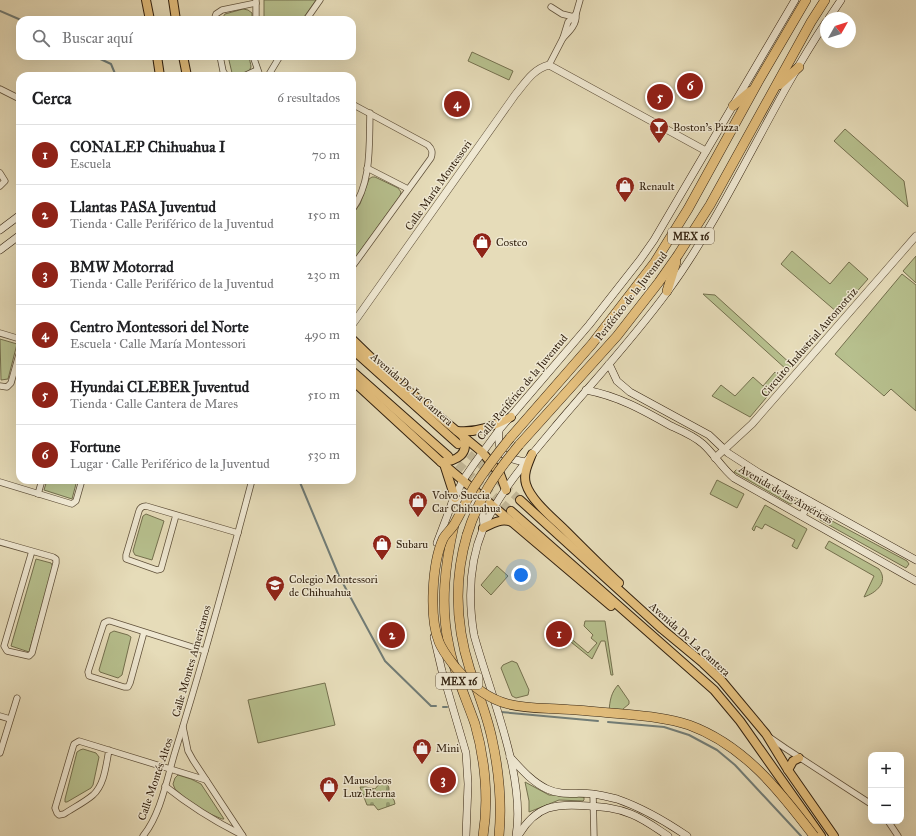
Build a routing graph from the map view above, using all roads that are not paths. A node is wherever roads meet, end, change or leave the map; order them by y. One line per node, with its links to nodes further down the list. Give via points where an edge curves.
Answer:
1 (146, 0): 12 (main road)
2 (173, 0): 13 (main road)
3 (320, 0): 16 (street)
4 (580, 0): 17 (street)
5 (795, 0): 37 (main road, Calle Periférico de la Juventud)
6 (806, 0): 32 (highway, Periférico de la Juventud / MEX 16)
7 (825, 0): 34 (highway, Periférico de la Juventud / MEX 16)
8 (841, 0): 11 (main road)
9 (256, 2): 14 (street, via 222,10); 15 (street)
10 (551, 7): 17 (street, via 562,14)
11 (833, 12)
12 (149, 16)
13 (175, 16)
14 (215, 16)
15 (256, 16)
16 (309, 16)
17 (575, 16): 24 (street, via 568,22 563,38)
18 (820, 32): 25 (main road)
19 (158, 60): 27 (main road)
20 (184, 60): 28 (main road)
21 (221, 60): 29 (street)
22 (254, 60): 26 (street)
23 (278, 60): 31 (street)
24 (549, 64): 39 (main road); 53 (main road, Calle María Montessori, via 532,74 515,95)
25 (799, 67): 34 (highway); 52 (main road, via 724,200)
26 (257, 70): 30 (street)
27 (159, 72)
28 (186, 72)
29 (224, 72)
30 (253, 72)
31 (270, 72)
32 (755, 87): 37 (highway); 92 (highway, Periférico de la Juventud / MEX 16, bridge, via 688,209 655,262 592,344 488,466)
33 (0, 89): 35 (street)
34 (773, 91): 50 (highway, Periférico de la Juventud / MEX 16, via 710,204)
35 (16, 97)
36 (356, 106): 38 (street)
37 (733, 106): 39 (main road, Calle Periférico de la Juventud)
38 (370, 113): 40 (street); 43 (street, via 430,148 431,158)
39 (706, 151): 66 (main road, Calle Periférico de la Juventud, via 640,260)
40 (367, 168): 43 (street); 44 (street, via 362,191)
41 (0, 173): 42 (street, via 5,181)
42 (0, 186)
43 (408, 189): 51 (street)
44 (356, 202)
45 (16, 218): 46 (main road)
46 (0, 230)
47 (916, 236): 70 (main road, Circuito Industrial Automotriz, via 752,424)
48 (16, 238): 49 (main road)
49 (0, 250)
50 (678, 255): 52 (highway); 124 (highway, Periférico de la Juventud / MEX 16, bridge, via 617,336 504,463 484,493 472,518 463,549 458,581 459,620 463,644 492,739 500,806)
51 (356, 261)
52 (667, 291): 58 (main road)
53 (356, 319)
54 (0, 333): 55 (street)
55 (16, 338)
56 (356, 343): 68 (main road, via 387,373)
57 (356, 353): 69 (main road, Avenida De La Cantera)
58 (609, 364): 63 (main road); 64 (main road, Avenida de las Américas, via 617,381)
59 (16, 365): 62 (street, via 11,383 7,387)
60 (356, 376): 73 (main road)
61 (356, 384): 76 (main road)
62 (0, 386)
63 (586, 390): 65 (main road, Avenida de las Américas); 72 (main road)
64 (630, 392): 65 (main road); 70 (main road, Avenida de las Américas, via 709,435)
65 (626, 401): 74 (main road, Avenida de las Américas, via 694,438)
66 (511, 417): 67 (main road, Calle Periférico de la Juventud); 68 (main road, via 484,429)
67 (500, 430): 71 (main road, Calle Periférico de la Juventud); 75 (main road, via 498,446 501,451 512,460)
68 (460, 433): 71 (main road); 76 (main road, via 465,442 462,454)
69 (458, 444)
70 (724, 449): 74 (main road, Circuito Industrial Automotriz); 86 (main road, Avenida de las Américas, via 743,463)
71 (482, 452): 77 (main road, Calle Periférico de la Juventud); 82 (main road, via 500,474)
72 (532, 454): 75 (main road); 99 (main road, via 525,475 529,491)
73 (448, 456)
74 (715, 458): 90 (main road, Avenida de las Américas, via 734,478)
75 (525, 462): 82 (main road)
76 (442, 463): 77 (main road); 84 (main road)
77 (463, 480): 84 (main road, Calle Periférico de la Juventud); 87 (main road)
78 (0, 482): 83 (street)
79 (41, 484): 83 (street)
80 (81, 484): 83 (street, via 76,501 72,504)
81 (251, 484): 94 (street, Calle Montes Americanos)
82 (506, 490): 87 (main road)
83 (38, 494)
84 (453, 500): 93 (main road, via 467,499 474,502 484,516); 122 (main road, Calle Periférico de la Juventud, via 433,562 430,596 438,657 466,753)
85 (520, 500): 99 (main road, Avenida De La Cantera)
86 (809, 501): 90 (main road); 97 (main road, Avenida de las Américas)
87 (495, 507): 91 (main road); 93 (main road)
88 (511, 511): 101 (main road, Avenida De La Cantera)
89 (176, 515): 89 (street, via 146,506 140,508 126,559 157,570 161,569); 94 (street)
90 (802, 516): 98 (main road, Avenida de las Américas)
91 (512, 522): 93 (main road, via 500,520); 101 (main road, via 646,635)
92 (454, 525): 123 (highway, MEX 16, via 444,584 446,625 452,661 475,725 483,756 486,805); 129 (highway, bridge, via 443,538 438,553 433,611 439,643 447,657 470,682 487,695 526,708 659,717 689,725 728,744 762,773)
93 (484, 527): 110 (main road, via 478,541 470,580 471,619)
94 (238, 533): 102 (street, Calle Montes Americanos)
95 (0, 542): 96 (street)
96 (32, 551): 96 (street, via 53,557 56,563 32,653 29,656 7,651 4,646)
97 (916, 560)
98 (916, 581)
99 (662, 629): 107 (main road, Avenida De La Cantera, via 720,680)
100 (144, 632): 100 (street, via 110,621 105,622 88,672 89,676 128,687); 102 (street)
101 (670, 650): 130 (main road, Avenida De La Cantera, via 726,703)
102 (205, 651): 106 (street, Calle Montes Americanos)
103 (17, 698): 105 (street)
104 (0, 716): 105 (street)
105 (10, 720): 109 (street)
106 (183, 726): 112 (street, Calle Montés Altos); 114 (street, Calle Montes Americanos, via 188,751)
107 (766, 734): 111 (street); 113 (main road, Avenida De La Cantera)
108 (109, 750): 108 (street, via 82,741 74,744 55,808 59,815 90,798 97,790 102,781); 112 (street)
109 (0, 753)
110 (510, 756): 116 (main road, via 534,781 548,790); 125 (main road, via 517,803)
111 (799, 758): 113 (main road, via 793,761); 117 (street)
112 (170, 768): 114 (street); 115 (street, Calle Montés Altos)
113 (788, 770): 131 (main road, Avenida De La Cantera)
114 (206, 780): 121 (street, Calle Montes Americanos)
115 (165, 786): 120 (street, Calle Montés Altos, via 152,823); 121 (street, via 200,812)
116 (593, 794): 118 (street); 128 (main road, via 638,807)
117 (868, 802)
118 (594, 806): 125 (main road, via 570,804 544,809); 126 (street); 127 (main road, via 614,808 632,814)
119 (890, 824): 132 (street)
120 (143, 836)
121 (242, 836)
122 (466, 836)
123 (483, 836)
124 (499, 836)
125 (517, 836)
126 (594, 836)
127 (668, 836)
128 (687, 836)
129 (814, 836)
130 (821, 836)
131 (834, 836)
132 (898, 836)

